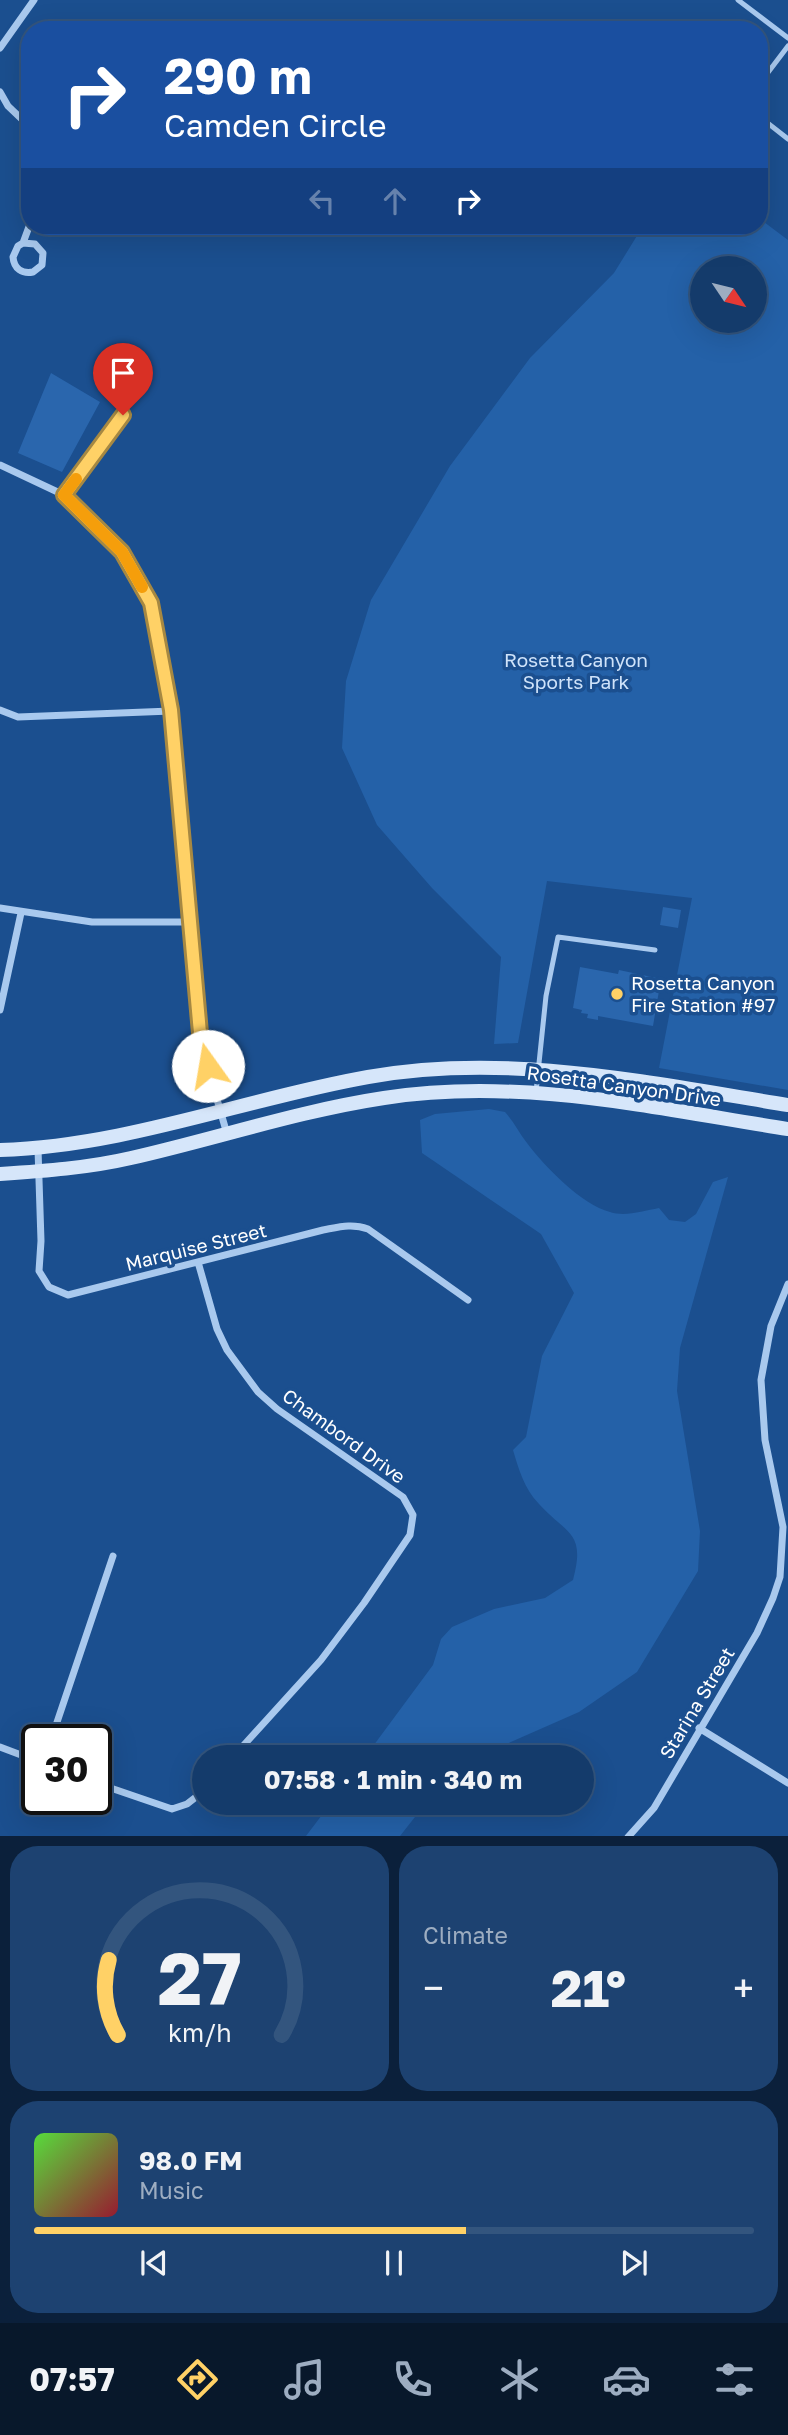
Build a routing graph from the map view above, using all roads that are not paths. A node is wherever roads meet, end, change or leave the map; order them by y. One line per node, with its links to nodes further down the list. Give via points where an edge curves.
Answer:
1 (34, 0): 7 (street)
2 (738, 0): 3 (lane)
3 (766, 21)
4 (768, 23): 5 (lane)
5 (788, 38)
6 (788, 46): 8 (lane)
7 (0, 48)
8 (768, 72)
9 (0, 92): 10 (street)
10 (21, 118)
11 (768, 123): 13 (lane)
12 (788, 126): 13 (lane)
13 (782, 134): 14 (lane)
14 (788, 139)
15 (26, 235): 16 (street)
16 (23, 243): 16 (street, via 14,251 14,263 21,272 33,272 42,265 43,253 35,244)
17 (123, 415): 19 (street)
18 (0, 465): 19 (street)
19 (64, 495): 21 (street, via 122,552 151,603)
20 (0, 710): 21 (street, via 18,717)
21 (171, 710): 24 (street)
22 (0, 908): 23 (street)
23 (21, 912): 24 (street, via 92,922); 26 (street)
24 (190, 922): 30 (street, via 201,1044)
25 (655, 950): 27 (lane, via 558,937)
26 (0, 1010)
27 (537, 1068): 28 (lane); 29 (street, Rosetta Canyon Drive); 30 (street, Rosetta Canyon Drive, via 459,1068 368,1077)
28 (536, 1092): 31 (street, Rosetta Canyon Drive); 32 (street, Rosetta Canyon Drive, via 449,1091 383,1098)
29 (788, 1105)
30 (221, 1111): 32 (street); 33 (street, Rosetta Canyon Drive, via 121,1136)
31 (788, 1129)
32 (227, 1134): 35 (street, Rosetta Canyon Drive, via 118,1161)
33 (38, 1149): 34 (street, Rosetta Canyon Drive); 35 (street, Marquise Street)
34 (0, 1150)
35 (39, 1171): 36 (street, Rosetta Canyon Drive); 37 (street, Marquise Street, via 39,1271 49,1287 68,1294)
36 (0, 1174)
37 (198, 1262): 39 (street, Marquise Street, via 359,1225); 44 (street, Chambord Drive, via 217,1329 258,1392 403,1497 413,1515 410,1535 363,1604 321,1660)
38 (788, 1284): 41 (street, Starina Street, via 771,1326 761,1380 765,1440 783,1527)
39 (468, 1300)
40 (113, 1556): 42 (street)
41 (784, 1578): 43 (street, Starina Street, via 757,1633)
42 (56, 1724)
43 (699, 1728): 47 (street); 50 (street, Starina Street, via 654,1808)
44 (244, 1745)
45 (0, 1747): 46 (street)
46 (21, 1755)
47 (788, 1783)
48 (112, 1788): 49 (street, via 172,1809)
49 (192, 1800)
50 (628, 1836)

